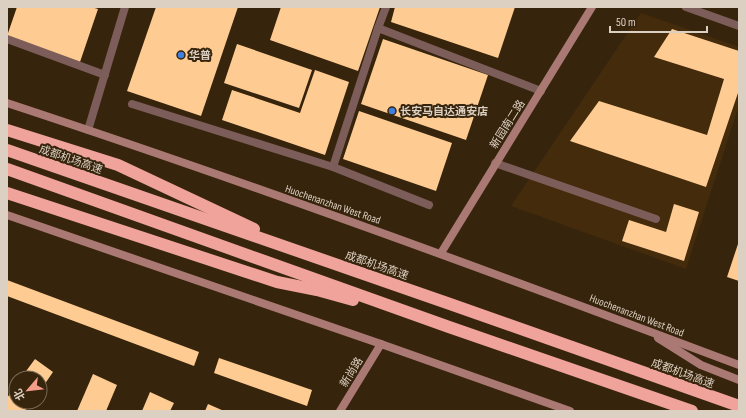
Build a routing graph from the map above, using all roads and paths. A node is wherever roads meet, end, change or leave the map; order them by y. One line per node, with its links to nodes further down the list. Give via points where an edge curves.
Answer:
1 (125, 7): 8 (street)
2 (386, 7): 6 (street)
3 (592, 7): 9 (main road, 新园南二路)
4 (686, 7): 5 (street)
5 (739, 26)
6 (378, 28): 9 (street); 16 (street)
7 (7, 39): 8 (street)
8 (105, 75): 13 (street)
9 (541, 91): 15 (main road, 新园南二路)
10 (7, 103): 13 (main road, Huochenanzhan West Road)
11 (132, 104): 16 (street)
12 (7, 130): 23 (highway, via 118,165)
13 (88, 130): 22 (main road, Huochenanzhan West Road)
14 (7, 150): 23 (highway, 成都机场高速)
15 (496, 163): 21 (street); 22 (main road, 新园南二路)
16 (333, 167): 19 (street)
17 (7, 169): 24 (highway)
18 (7, 194): 24 (highway, via 277,282 317,290)
19 (430, 205)
20 (7, 215): 26 (main road)
21 (656, 219)
22 (441, 253): 25 (main road, Huochenanzhan West Road)
23 (315, 258): 29 (highway, 成都机场高速)
24 (449, 327): 32 (highway)
25 (645, 330): 27 (main road, Huochenanzhan West Road); 28 (main road, via 701,365)
26 (381, 344): 30 (main road, 新尚路); 31 (main road)
27 (739, 365)
28 (739, 380)
29 (739, 406)
30 (340, 411)
31 (570, 411)
32 (692, 411)

